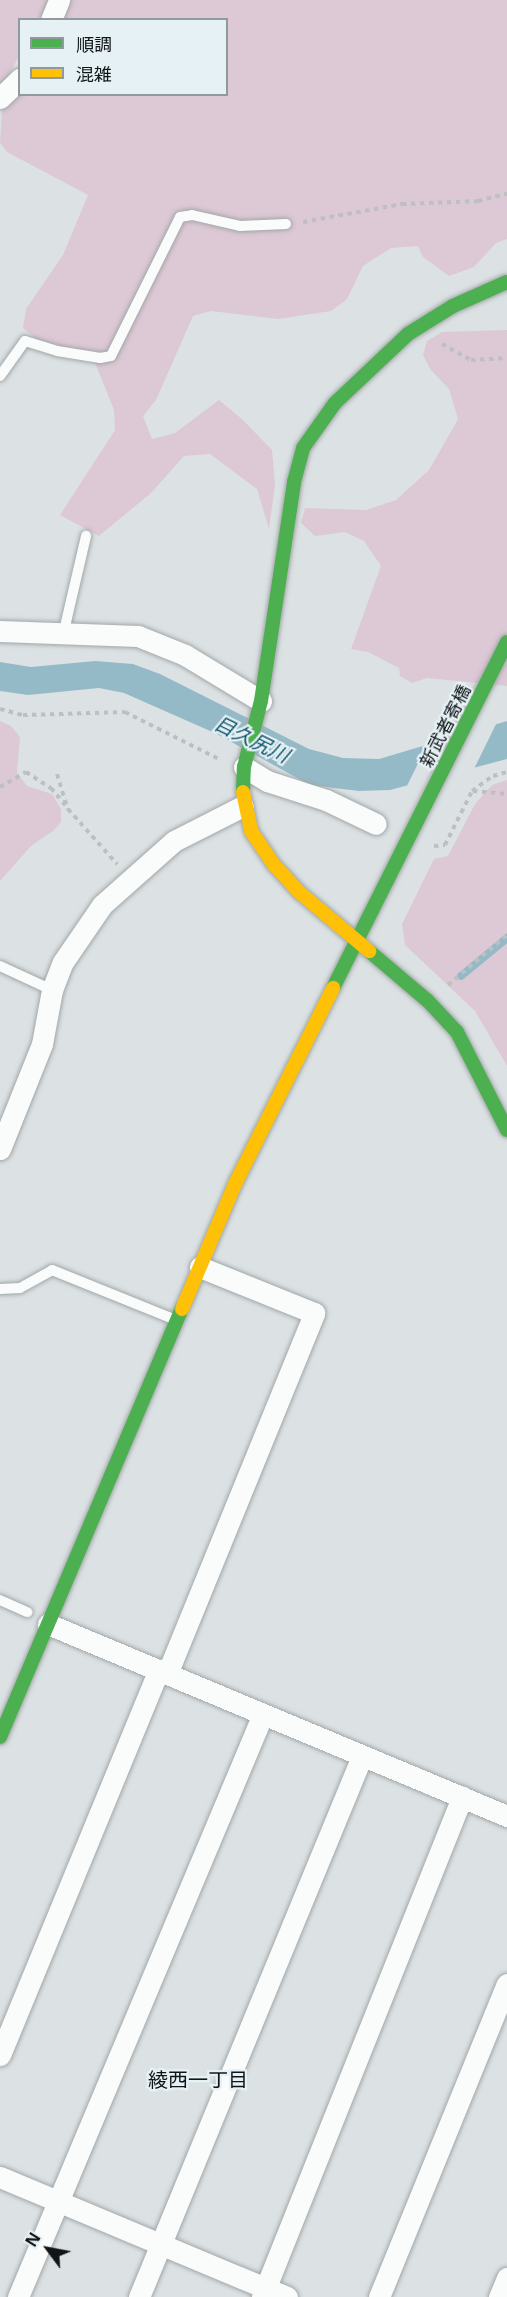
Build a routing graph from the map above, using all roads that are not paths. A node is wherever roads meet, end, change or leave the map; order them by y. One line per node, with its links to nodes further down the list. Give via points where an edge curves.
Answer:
1 (59, 0): 2 (street)
2 (52, 18)
3 (18, 81): 4 (street)
4 (0, 98)
5 (286, 224): 7 (lane, via 240,226 192,215 180,217 111,356 57,351 25,341)
6 (507, 282): 12 (street, via 421,326 350,387 303,448 294,482)
7 (0, 376)
8 (86, 536): 10 (lane)
9 (0, 632): 10 (street)
10 (63, 636): 12 (street, via 138,636 185,655)
11 (507, 642): 16 (street, 新武者寄橋)
12 (260, 707): 13 (street)
13 (238, 763): 14 (street); 15 (street, via 267,781 326,800)
14 (243, 806): 16 (street, via 251,831 274,865); 18 (street, via 174,841 102,905 63,962)
15 (376, 824)
16 (358, 943): 19 (street, via 428,1001 457,1032); 21 (street, 新武者寄橋, via 236,1182)
17 (0, 966): 18 (lane)
18 (52, 990): 20 (street, via 42,1044)
19 (507, 1130)
20 (0, 1149)
21 (200, 1267): 23 (street, 新武者寄橋); 27 (street, via 315,1313)
22 (0, 1288): 23 (lane, via 20,1288 52,1270)
23 (176, 1320): 26 (street, 新武者寄橋)
24 (0, 1600): 25 (lane)
25 (27, 1612)
26 (48, 1624): 27 (street); 29 (street, 新武者寄橋)
27 (163, 1672): 28 (street); 34 (street)
28 (263, 1714): 30 (street); 36 (street)
29 (0, 1737)
30 (362, 1756): 31 (street); 37 (street)
31 (462, 1797): 32 (street); 39 (street)
32 (507, 1816)
33 (507, 1984): 43 (street)
34 (0, 2055)
35 (0, 2177): 36 (street)
36 (58, 2201): 37 (street); 40 (street)
37 (161, 2244): 39 (street); 41 (street)
38 (507, 2278): 44 (street)
39 (264, 2292): 42 (street)
40 (18, 2297)
41 (140, 2297)
42 (287, 2297)
43 (379, 2297)
44 (499, 2297)

